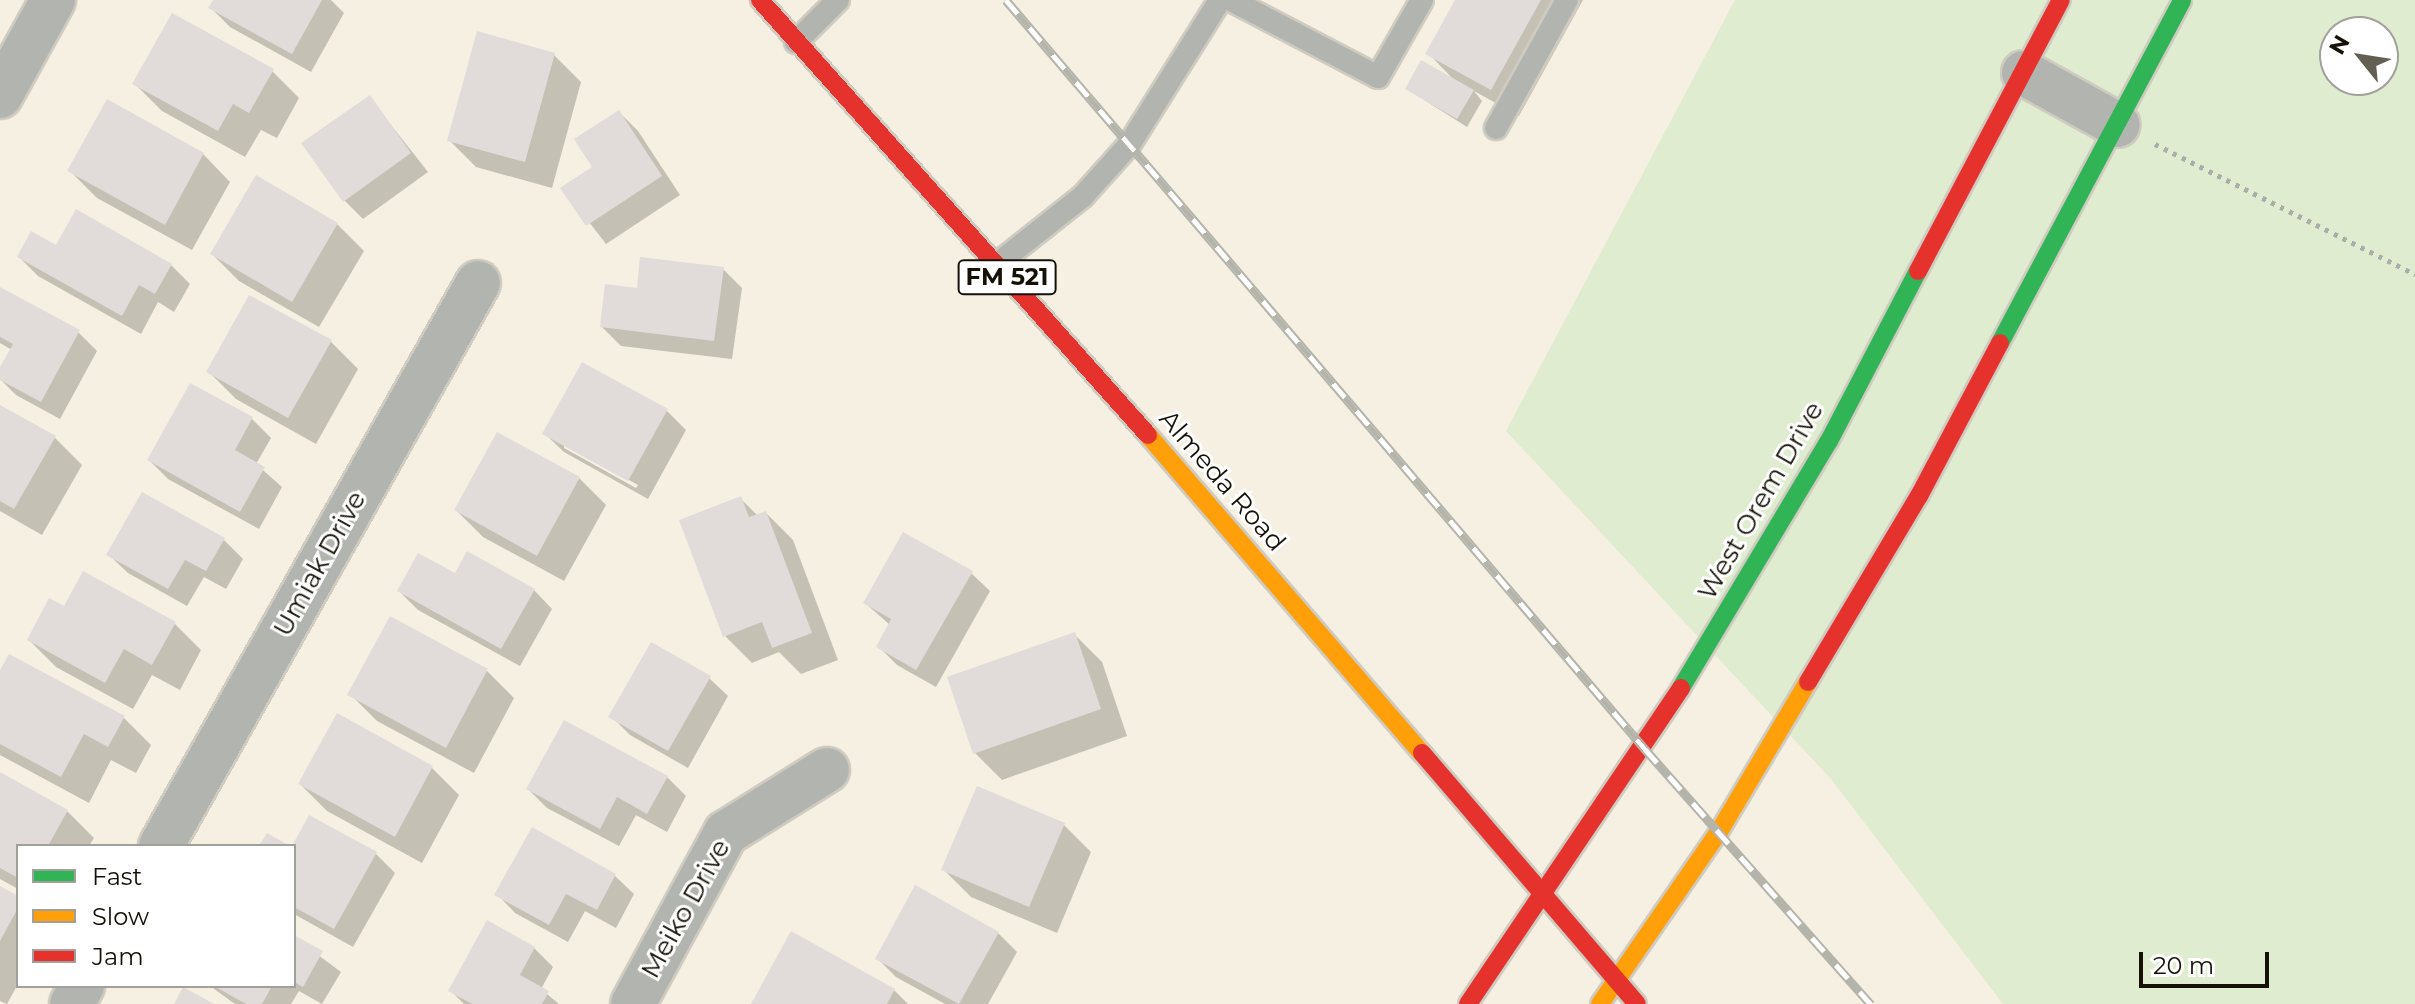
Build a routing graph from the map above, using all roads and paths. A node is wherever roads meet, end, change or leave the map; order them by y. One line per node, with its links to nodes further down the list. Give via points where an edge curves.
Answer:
1 (53, 0): 12 (street)
2 (760, 0): 10 (main road, Almeda Road / FM 521)
3 (838, 0): 10 (lane)
4 (1220, 0): 15 (lane, via 1129,145 1083,196)
5 (1231, 0): 6 (lane, via 1378,77)
6 (1422, 0)
7 (1567, 0): 14 (lane)
8 (2061, 0): 11 (main road, West Orem Drive)
9 (2182, 0): 13 (main road)
10 (796, 42): 15 (main road, Almeda Road / FM 521)
11 (2024, 73): 13 (street); 20 (main road, West Orem Drive, via 1829,441 1645,749)
12 (0, 96)
13 (2118, 125): 16 (path); 21 (main road, via 1911,509 1720,830)
14 (1496, 128)
15 (996, 265): 20 (main road, Almeda Road / FM 521, via 1195,488)
16 (2415, 274)
17 (478, 283): 19 (street, Umiak Drive)
18 (827, 770): 22 (street, Meiko Drive, via 726,833)
19 (162, 844)
20 (1541, 895): 21 (main road, Almeda Road / FM 521); 23 (main road, West Orem Drive)
21 (1616, 980): 24 (main road); 25 (main road, Almeda Road / FM 521)
22 (633, 1004)
23 (1468, 1004)
24 (1600, 1004)
25 (1637, 1004)

